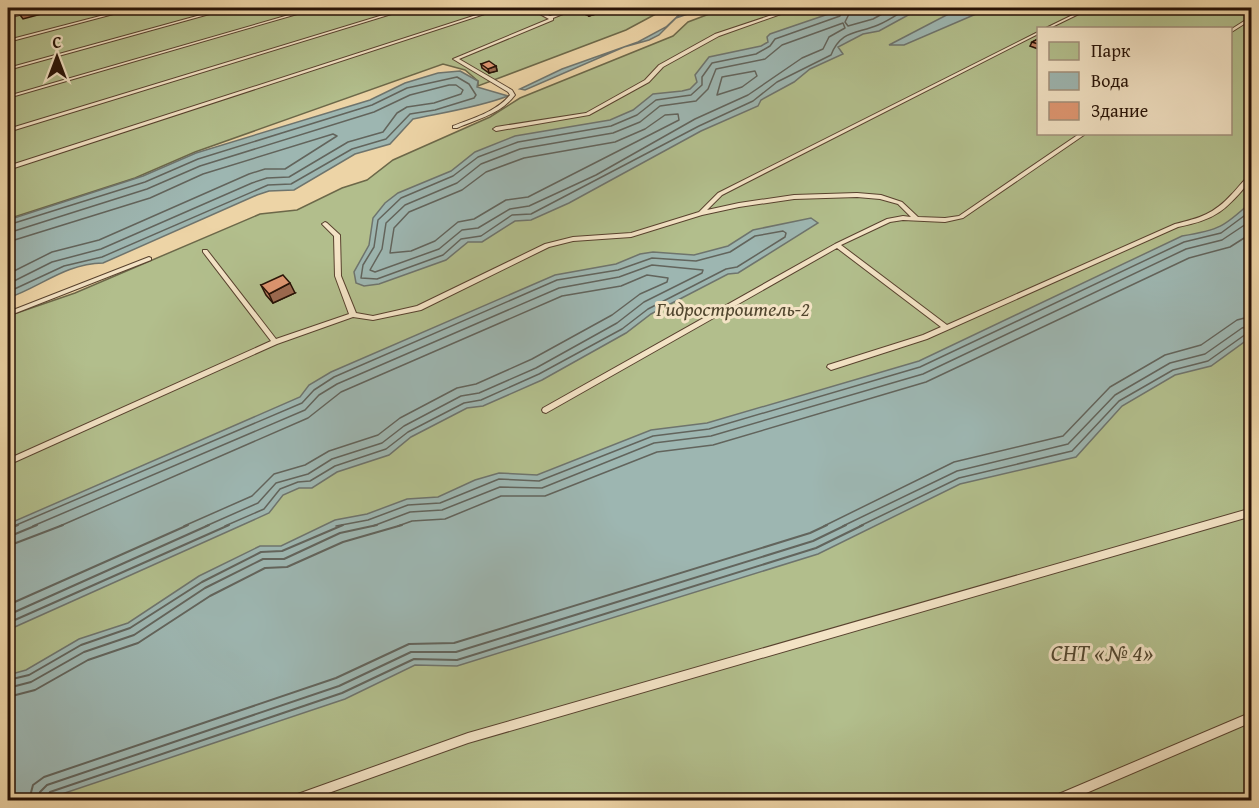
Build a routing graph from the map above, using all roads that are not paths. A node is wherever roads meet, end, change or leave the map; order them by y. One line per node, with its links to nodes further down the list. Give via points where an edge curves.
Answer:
1 (44, 8): 11 (lane)
2 (134, 8): 17 (lane)
3 (229, 8): 18 (lane)
4 (316, 8): 19 (lane)
5 (409, 8): 22 (lane)
6 (501, 8): 24 (lane)
7 (531, 8): 13 (lane)
8 (576, 8): 13 (lane)
9 (796, 8): 21 (lane, via 717,35 587,114)
10 (1089, 8): 14 (lane)
11 (8, 16)
12 (1251, 17): 15 (lane)
13 (550, 18): 20 (lane, via 455,59 513,95 483,115)
14 (1049, 27)
15 (1232, 31)
16 (1037, 34): 26 (lane, via 720,194)
17 (8, 40)
18 (8, 69)
19 (8, 98)
20 (455, 127)
21 (496, 129)
22 (8, 131)
23 (1081, 135): 27 (lane, via 961,217)
24 (8, 168)
25 (1251, 175): 34 (lane, via 1216,215 1177,225)
26 (701, 213): 27 (lane, via 794,197 857,195 900,203); 33 (lane, via 631,235 547,245 419,308 374,318)
27 (917, 219): 29 (lane, via 889,220)
28 (325, 224): 33 (lane, via 337,235 338,276)
29 (837, 245): 34 (lane); 37 (lane)
30 (205, 251): 35 (lane)
31 (149, 259): 32 (lane)
32 (8, 315)
33 (353, 315): 35 (lane)
34 (945, 327): 36 (lane)
35 (275, 342): 38 (lane)
36 (831, 367)
37 (546, 410)
38 (8, 462)
39 (1251, 512): 41 (lane, via 468,738)
40 (1251, 717): 42 (lane)
41 (295, 801)
42 (1058, 801)

